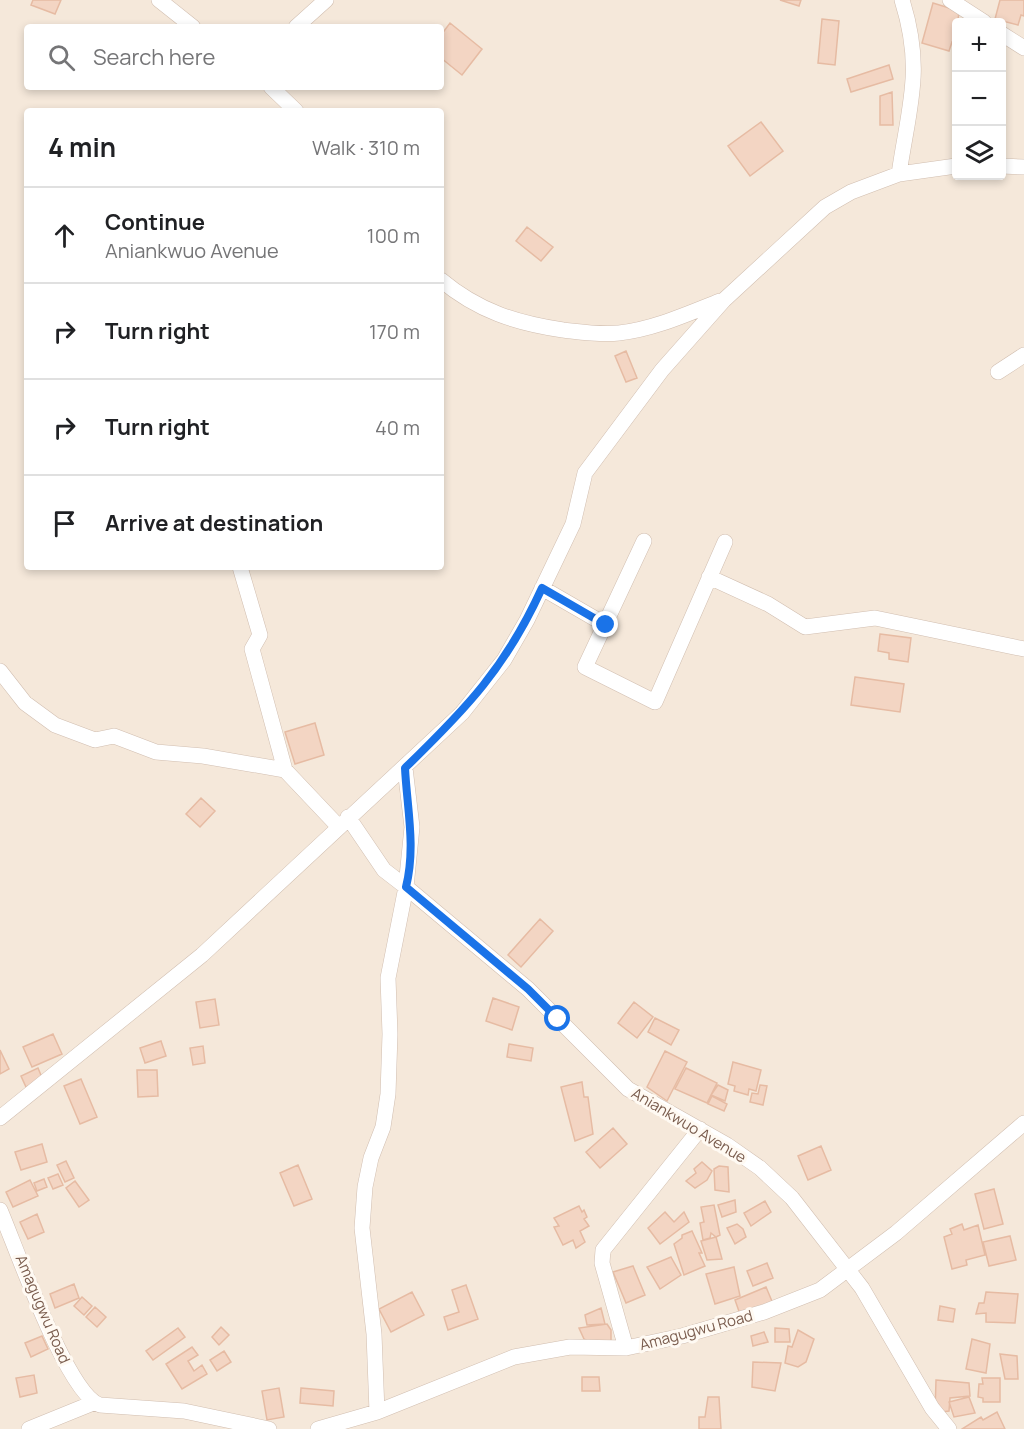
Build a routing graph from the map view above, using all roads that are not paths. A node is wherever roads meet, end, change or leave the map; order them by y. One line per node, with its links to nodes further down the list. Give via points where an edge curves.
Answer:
1 (159, 0): 6 (street)
2 (326, 0): 7 (street)
3 (902, 0): 15 (street, via 915,63)
4 (950, 0): 5 (street)
5 (978, 18)
6 (189, 24)
7 (299, 24)
8 (1006, 37): 9 (street)
9 (1024, 48)
10 (274, 90): 11 (street)
11 (293, 108)
12 (1006, 166): 14 (street)
13 (952, 167): 15 (street)
14 (1024, 167)
15 (899, 174): 17 (street, via 851,192 825,207)
16 (444, 283): 17 (street, via 460,296 512,321 585,333 618,333 650,327)
17 (724, 300): 24 (street, via 655,379 585,473 573,524)
18 (1024, 355): 19 (street)
19 (998, 372)
20 (644, 541): 25 (street)
21 (725, 542): 23 (street)
22 (241, 570): 29 (street, via 260,635 252,648)
23 (710, 577): 25 (street, via 655,702 585,668); 26 (street, via 768,604 805,627 875,618)
24 (542, 588): 25 (street); 28 (street, via 528,620 486,684)
25 (606, 625)
26 (1024, 649)
27 (0, 671): 29 (street, via 33,709 55,724 95,740 114,736 156,752)
28 (405, 768): 30 (street); 31 (street, via 412,827)
29 (285, 770): 30 (street, Aniankwuo Avenue)
30 (343, 822): 31 (street, Aniankwuo Avenue, via 378,864); 32 (street, via 202,955)
31 (406, 887): 34 (street, Aniankwuo Avenue, via 528,989 628,1089); 39 (street, via 388,978 388,1094 383,1127 364,1187 362,1228 374,1334)
32 (0, 1118)
33 (1024, 1123): 36 (street, Amagugwu Road)
34 (700, 1129): 36 (street, Aniankwuo Avenue, via 760,1168 792,1198); 37 (street, via 603,1250 602,1263)
35 (0, 1210): 38 (street, Amagugwu Road, via 62,1356)
36 (849, 1270): 37 (street, Amagugwu Road, via 820,1290 764,1312); 43 (street, Aniankwuo Avenue)
37 (626, 1348): 39 (street, Amagugwu Road, via 570,1347 514,1357)
38 (93, 1403): 40 (street); 41 (street, via 184,1411)
39 (377, 1412): 42 (street, Amagugwu Road)
40 (29, 1429)
41 (269, 1429)
42 (324, 1429)
43 (948, 1429)

